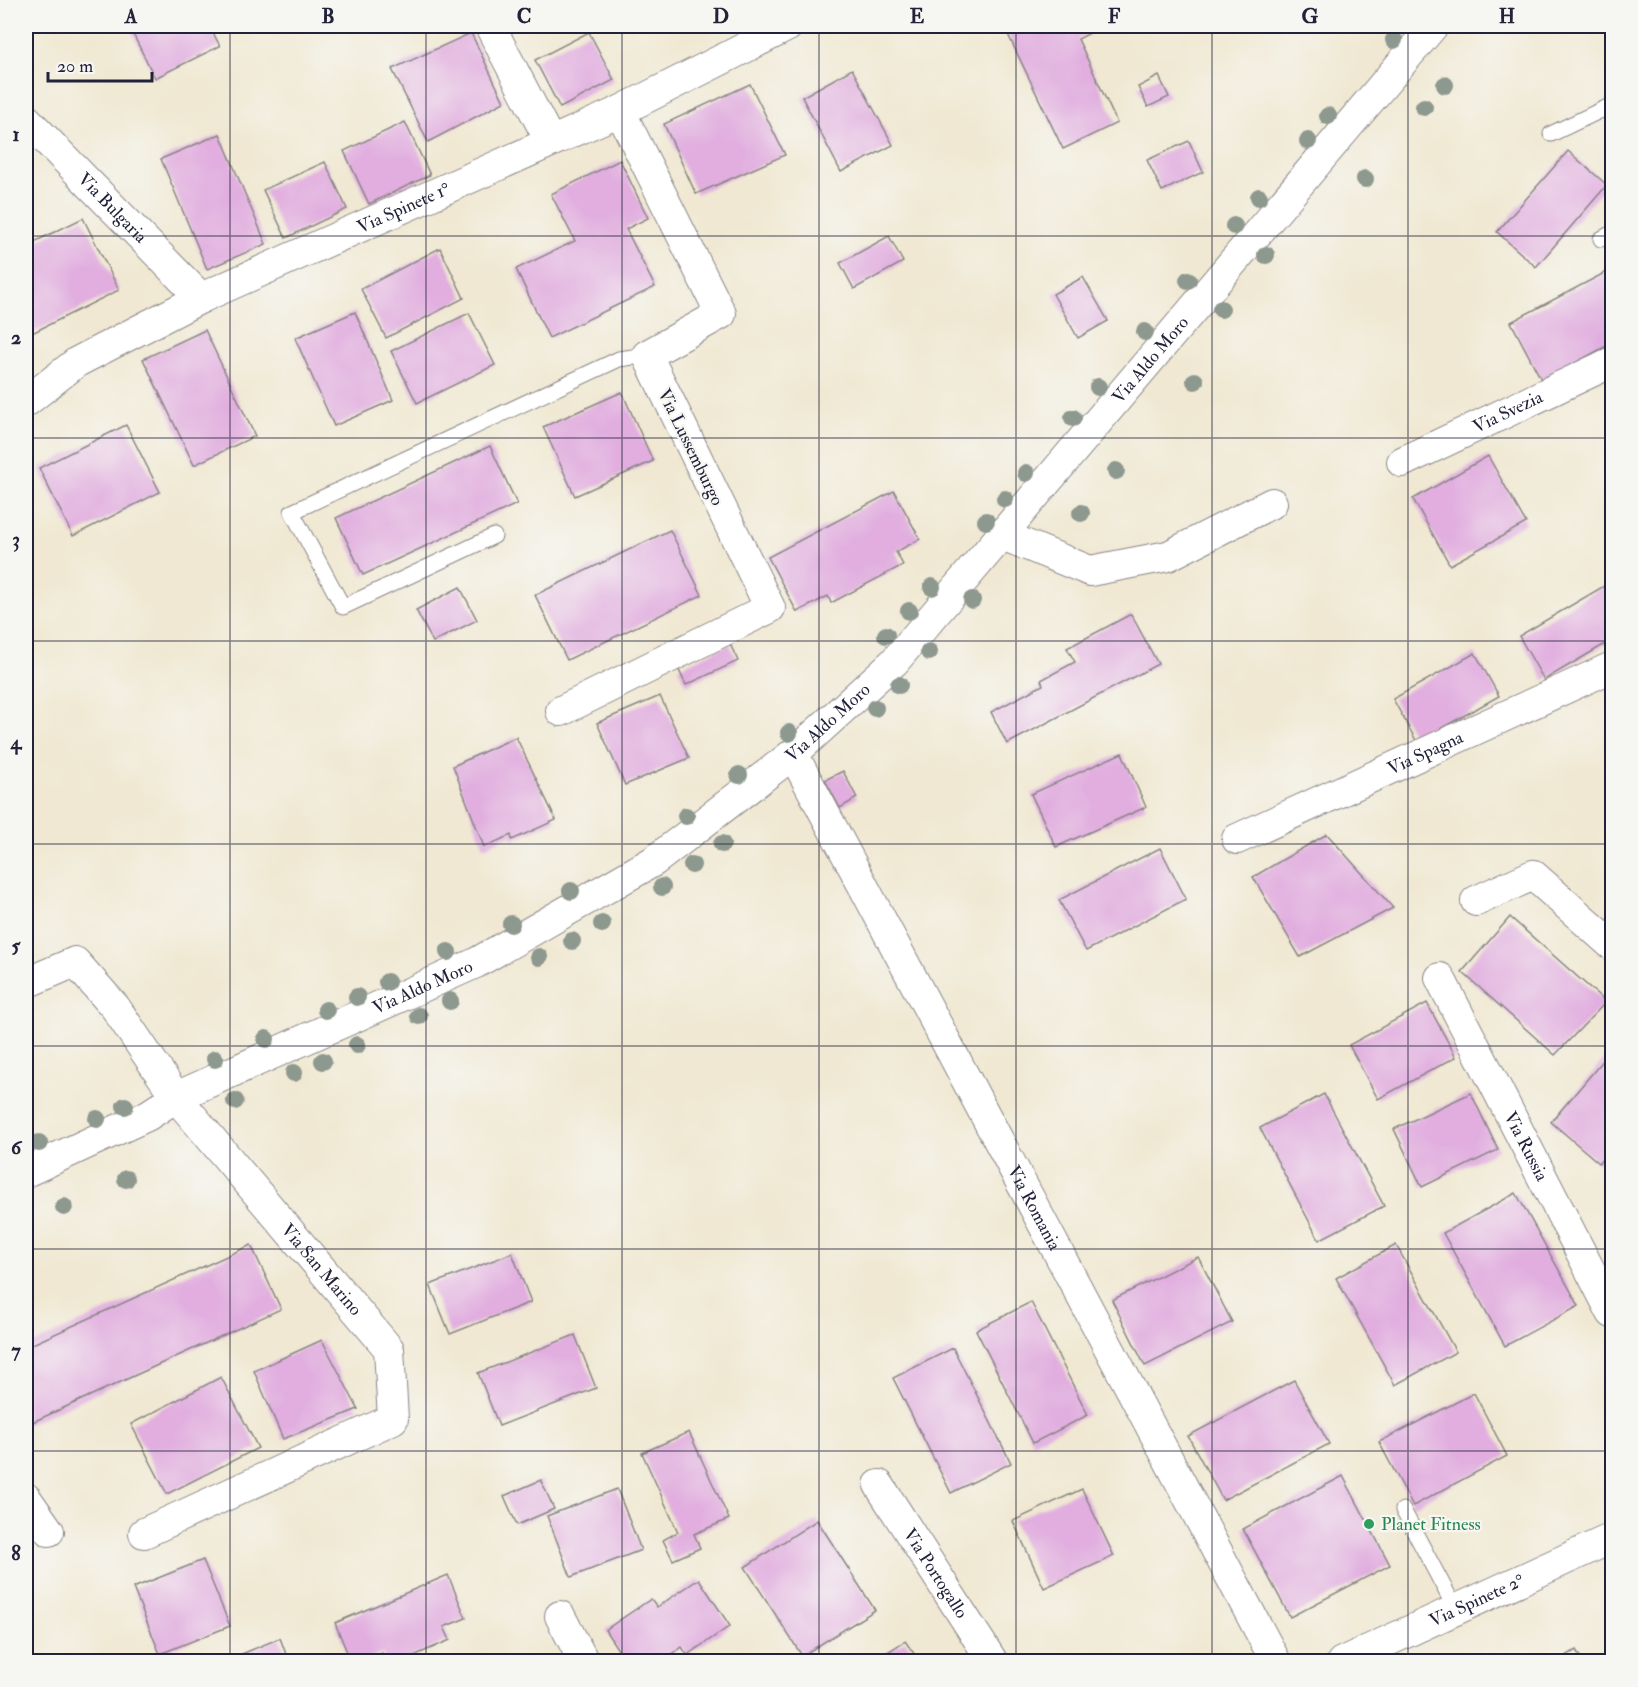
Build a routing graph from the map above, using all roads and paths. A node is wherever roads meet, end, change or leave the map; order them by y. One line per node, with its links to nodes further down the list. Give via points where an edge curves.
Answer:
1 (490, 26): 8 (street)
2 (788, 26): 5 (street, Via Spinete 1°)
3 (1432, 26): 15 (street, Via Aldo Moro)
4 (1612, 105): 7 (lane)
5 (620, 111): 8 (street, Via Spinete 1°); 10 (street, via 721,314)
6 (26, 119): 9 (street, Via Bulgaria)
7 (1551, 134)
8 (550, 141): 9 (street, Via Spinete 1°)
9 (201, 298): 12 (street, Via Spinete 1°, via 77,362)
10 (647, 355): 16 (lane, via 619,359 292,512 343,607); 18 (street, Via Lussemburgo, via 770,608)
11 (1612, 362): 13 (street, Via Svezia)
12 (26, 402)
13 (1402, 462)
14 (1272, 503): 15 (street, via 1168,556 1090,571)
15 (1000, 534): 19 (street, Via Aldo Moro, via 894,662)
16 (494, 536)
17 (1612, 667): 20 (street, Via Spagna)
18 (561, 711)
19 (793, 754): 25 (street, Via Aldo Moro, via 654,861 476,963); 38 (street, Via Romania)
20 (1237, 839)
21 (1476, 901): 22 (street, via 1533,875)
22 (1612, 945)
23 (1440, 978): 27 (street, Via Russia)
24 (26, 983): 25 (street, Via San Marino, via 75,962 116,1006)
25 (176, 1097): 26 (street, Via Aldo Moro, via 147,1116); 32 (street, Via San Marino, via 389,1349 393,1419)
26 (26, 1172)
27 (1612, 1313)
28 (879, 1485): 37 (street, Via Portogallo)
29 (26, 1498): 31 (street)
30 (1403, 1510): 34 (lane)
31 (49, 1531)
32 (144, 1533)
33 (1612, 1538): 34 (street, Via Spinete 2°)
34 (1455, 1608): 39 (street, Via Spinete 2°)
35 (560, 1616): 36 (street)
36 (584, 1662)
37 (993, 1662)
38 (1276, 1662)
39 (1342, 1662)

